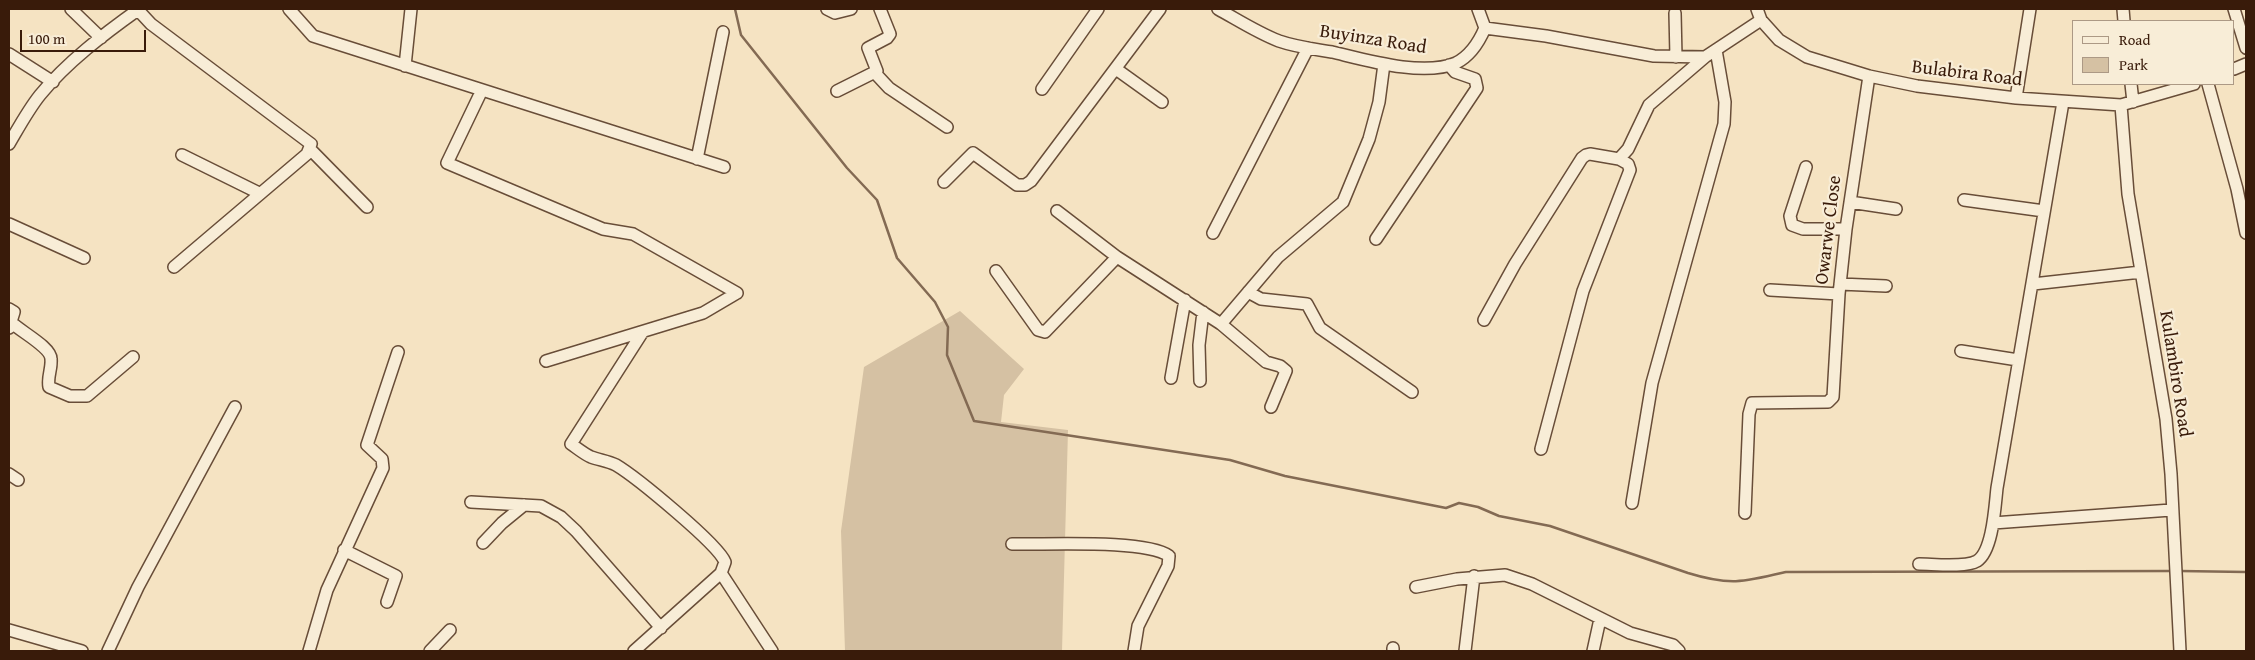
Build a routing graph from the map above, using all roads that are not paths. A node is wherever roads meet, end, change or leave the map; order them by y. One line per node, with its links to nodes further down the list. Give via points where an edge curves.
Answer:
1 (71, 9): 19 (street)
2 (138, 9): 19 (street); 46 (street, via 151,24 308,141)
3 (289, 9): 28 (street, via 313,36)
4 (411, 9): 28 (street)
5 (827, 9): 6 (street, via 835,13)
6 (850, 9)
7 (880, 9): 30 (street, via 890,34 868,48 878,69)
8 (1098, 9): 36 (street)
9 (1160, 9): 29 (street)
10 (1218, 9): 20 (street, Buyinza Road, via 1275,39)
11 (1478, 9): 17 (street)
12 (1757, 9): 16 (street, Bulabira Road)
13 (2030, 9): 39 (street)
14 (2234, 9): 21 (street)
15 (1675, 13): 24 (street)
16 (1761, 20): 22 (street); 31 (street, Bulabira Road, via 1779,40 1800,54)
17 (1485, 28): 24 (street); 27 (street, Buyinza Road, via 1465,58)
18 (723, 32): 48 (street)
19 (101, 38): 32 (street)
20 (1308, 48): 26 (street, Buyinza Road); 64 (street)
21 (2246, 48)
22 (1716, 50): 25 (street); 95 (street, via 1725,102 1724,124 1652,382)
23 (9, 54): 32 (street)
24 (1676, 57): 25 (street)
25 (1705, 57): 49 (street, via 1649,105 1628,149)
26 (1384, 64): 27 (street, Buyinza Road, via 1416,67); 76 (street, via 1371,131 1343,202 1289,247)
27 (1449, 65): 66 (street, via 1455,72 1475,79 1478,88)
28 (405, 66): 37 (street)
29 (1116, 69): 40 (street); 53 (street, via 1036,177 1026,186)
30 (875, 73): 38 (street); 44 (street, via 889,88)
31 (1869, 76): 39 (street, Bulabira Road, via 1948,91); 57 (street, Owarwe Close)
32 (53, 82): 45 (street, via 30,109)
33 (2131, 85): 42 (street)
34 (2191, 85): 42 (street, Bulabira Road)
35 (2208, 85): 65 (street)
36 (1042, 89)
37 (482, 90): 48 (street); 82 (street, via 447,164 603,229 633,234 738,293 703,313)
38 (837, 92)
39 (2016, 98): 41 (street, Bulabira Road)
40 (1162, 102)
41 (2063, 102): 43 (street, Bulabira Road); 61 (street)
42 (2133, 102): 43 (street, Bulabira Road)
43 (2121, 105): 71 (street, Kulambiro Road, via 2128,194)
44 (947, 127)
45 (9, 144)
46 (310, 149): 54 (street); 58 (street)
47 (182, 155): 54 (street)
48 (697, 159): 50 (street)
49 (1619, 159): 80 (street, via 1590,154 1582,158); 93 (street, via 1628,164 1630,170 1583,291)
50 (724, 167)
51 (1806, 167): 63 (street, via 1790,216 1792,225 1803,229)
52 (944, 182): 53 (street, via 973,153)
53 (1017, 185): 55 (street)
54 (259, 193): 69 (street)
55 (1009, 194)
56 (1964, 200): 61 (street)
57 (1850, 202): 59 (street); 63 (street, Owarwe Close)
58 (367, 207)
59 (1896, 209)
60 (1057, 211): 67 (street)
61 (2044, 211): 72 (street)
62 (9, 224): 68 (street)
63 (1846, 229): 74 (street, Owarwe Close)
64 (1212, 233)
65 (2246, 233)
66 (1376, 238)
67 (1116, 257): 70 (street, via 1045,332 1038,330); 77 (street)
68 (84, 258)
69 (174, 267)
70 (996, 271)
71 (2141, 272): 72 (street); 97 (street, Kulambiro Road, via 2166,419)
72 (2032, 284): 86 (street)
73 (1886, 286): 74 (street)
74 (1840, 289): 75 (street); 98 (street, Owarwe Close, via 1833,399 1828,402 1751,404)
75 (1770, 290)
76 (1248, 292): 79 (street); 90 (street, via 1261,299 1307,304 1320,328)
77 (1185, 300): 79 (street); 88 (street)
78 (9, 309): 81 (street, via 14,312)
79 (1212, 318): 89 (street, via 1202,326); 92 (street, via 1266,362 1286,371)
80 (1484, 320)
81 (10, 325): 85 (street, via 48,350 52,360 49,387 70,396 87,396)
82 (642, 333): 87 (street); 104 (street, via 571,444 590,457 617,466 666,503 721,554 725,562)
83 (398, 352): 102 (street, via 367,445 384,464)
84 (1961, 352): 86 (street)
85 (133, 357)
86 (2018, 360): 99 (street)
87 (546, 361)
88 (1171, 378)
89 (1200, 381)
90 (1412, 392)
91 (235, 407): 114 (street, via 138,587)
92 (1271, 407)
93 (1541, 449)
94 (471, 502): 96 (street)
95 (1632, 504)
96 (524, 505): 100 (street); 109 (street, via 542,506 561,516)
97 (2172, 510): 99 (street); 122 (street, Kulambiro Road)
98 (1745, 513)
99 (1993, 523): 103 (street, via 1984,553 1976,562)
100 (483, 543)
101 (1012, 544): 118 (street, via 1119,546 1169,556 1168,566 1138,626)
102 (344, 550): 107 (street, via 396,576); 115 (street, via 327,590)
103 (1919, 564)
104 (720, 573): 109 (street); 117 (street)
105 (1474, 576): 106 (street); 108 (street, via 1505,575 1520,579); 119 (street)
106 (1416, 587)
107 (387, 602)
108 (1600, 618): 120 (street); 121 (street, via 1630,632 1668,643)
109 (661, 628): 112 (street)
110 (9, 630): 113 (street)
111 (450, 630): 116 (street)
112 (638, 650)
113 (82, 651)
114 (108, 651)
115 (309, 651)
116 (430, 651)
117 (772, 651)
118 (1134, 651)
119 (1466, 651)
120 (1593, 651)
121 (1679, 651)
122 (2180, 651)

